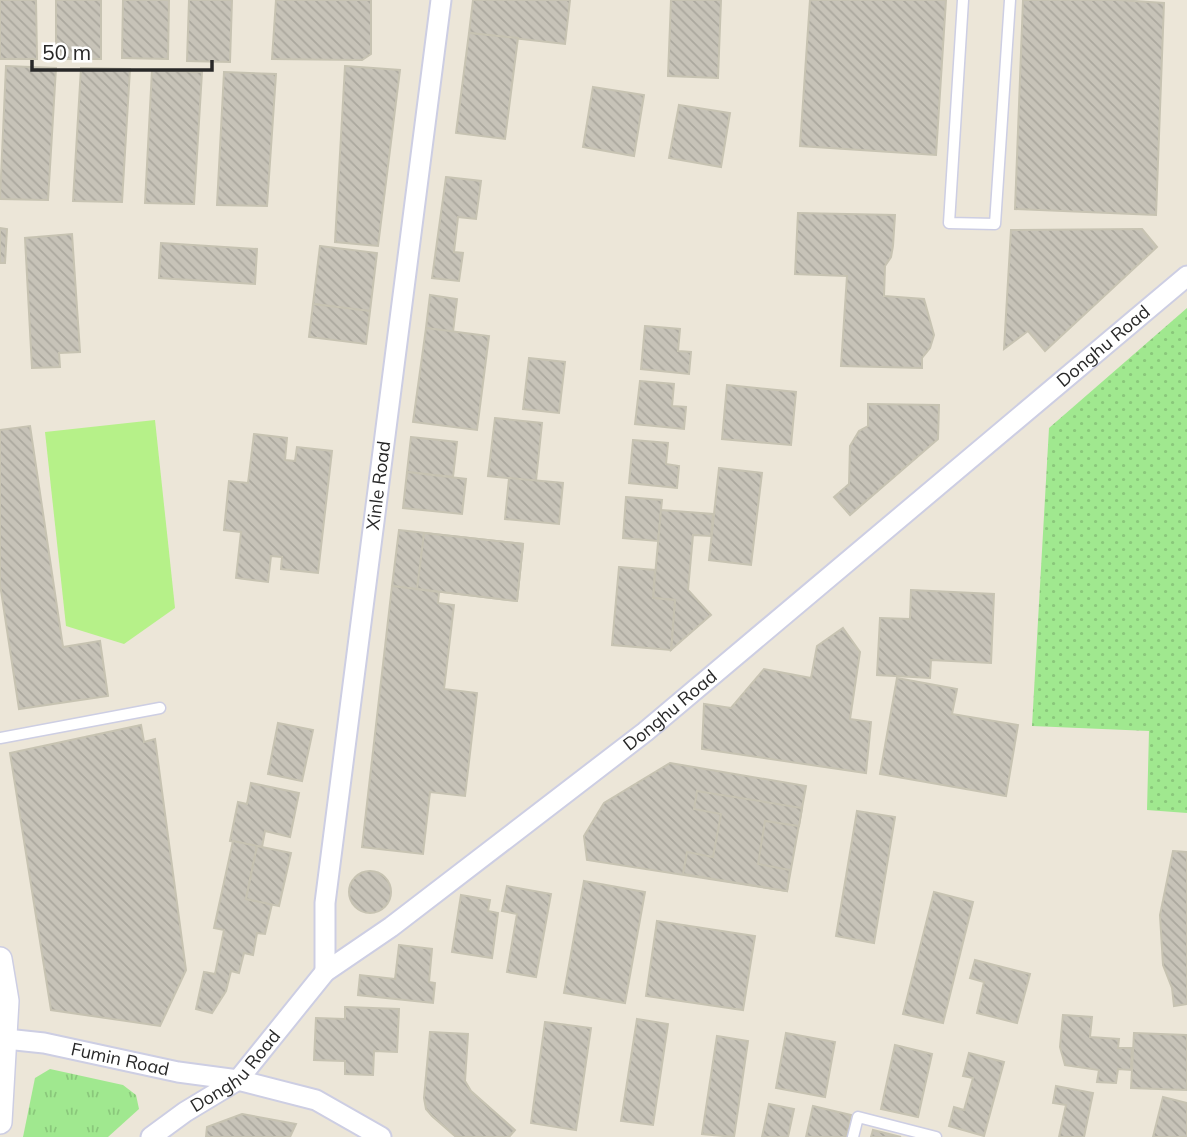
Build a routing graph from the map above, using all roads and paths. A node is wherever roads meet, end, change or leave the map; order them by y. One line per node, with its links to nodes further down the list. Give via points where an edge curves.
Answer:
1 (441, 0): 8 (street, Xinle Road, via 325,904)
2 (963, 0): 3 (lane, via 949,223 995,225)
3 (1010, 0)
4 (1187, 276): 8 (street, Donghu Road, via 645,732 391,927)
5 (160, 708): 6 (lane)
6 (0, 738)
7 (0, 959): 9 (street, via 7,1001)
8 (325, 972): 10 (street, Donghu Road)
9 (3, 1038): 10 (street, Fumin Road); 11 (street)
10 (237, 1080): 13 (street, Donghu Road); 14 (street, Fumin Road, via 316,1100)
11 (0, 1122)
12 (929, 1136): 15 (lane, via 859,1117)
13 (151, 1137)
14 (381, 1137)
15 (853, 1137)

